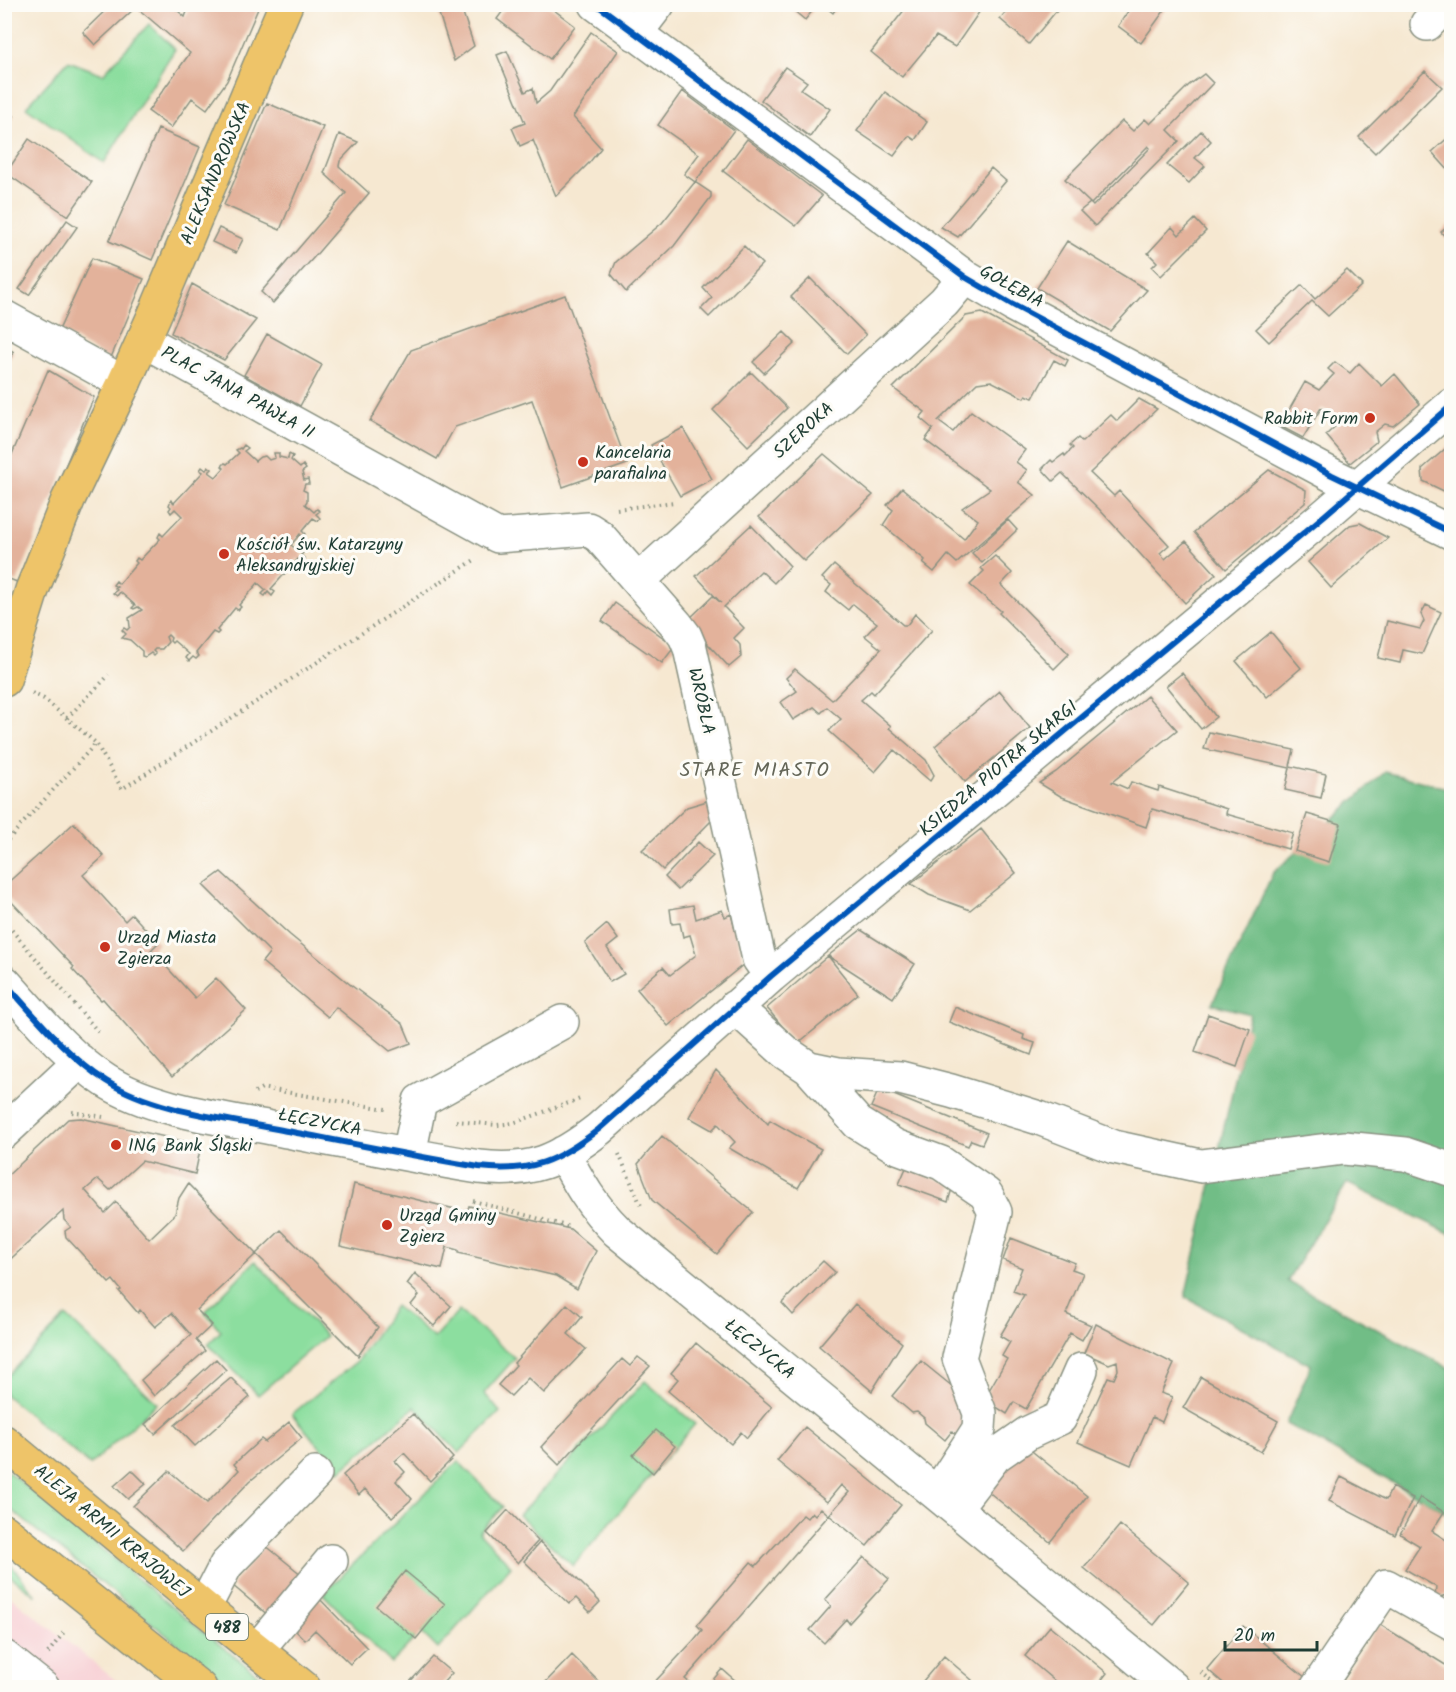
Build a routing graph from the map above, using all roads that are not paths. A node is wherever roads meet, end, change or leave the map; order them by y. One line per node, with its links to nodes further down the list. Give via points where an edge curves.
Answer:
1 (286, 4): 7 (main road, ALEKSANDROWSKA)
2 (596, 4): 4 (street, GOŁĘBIA)
3 (658, 4): 4 (street)
4 (635, 34): 5 (street, GOŁĘBIA)
5 (965, 277): 10 (street, GOŁĘBIA); 12 (street, SZEROKA, via 944,302)
6 (4, 317): 8 (street)
7 (143, 340): 8 (main road, PLAC JANA PAWŁA II); 12 (street, PLAC JANA PAWŁA II, via 498,536 588,529)
8 (124, 383): 13 (main road, PLAC JANA PAWŁA II, via 68,500 32,590)
9 (1452, 405): 10 (street, KSIĘDZA PIOTRA SKARGI)
10 (1357, 486): 11 (street, GOŁĘBIA); 14 (street, KSIĘDZA PIOTRA SKARGI)
11 (1452, 533)
12 (639, 580): 14 (street, WRÓBLA, via 685,636 690,648 759,959)
13 (14, 685)
14 (771, 976): 16 (street, KSIĘDZA PIOTRA SKARGI)
15 (4, 982): 18 (street)
16 (735, 1007): 19 (street); 21 (street, KSIĘDZA PIOTRA SKARGI, via 599,1129)
17 (562, 1022): 22 (street, via 420,1101)
18 (80, 1061): 20 (street); 22 (street, ŁĘCZYCKA, via 107,1082 147,1101)
19 (808, 1068): 23 (street, via 900,1078 1039,1118 1114,1147 1201,1166 1344,1148 1406,1154); 27 (street, via 858,1122 895,1146 941,1163 986,1194 995,1212 959,1358 980,1413 979,1429)
20 (4, 1132)
21 (563, 1153): 22 (street, ŁĘCZYCKA, via 528,1168 505,1170); 27 (street, ŁĘCZYCKA, via 583,1192 617,1231)
22 (409, 1154)
23 (1449, 1169)
24 (1081, 1370): 27 (street, via 1060,1418 1028,1433 995,1456)
25 (4, 1442): 30 (main road, ALEJA ARMII KRAJOWEJ / 488)
26 (315, 1474): 30 (street, via 226,1565)
27 (946, 1501): 37 (street, ŁĘCZYCKA)
28 (4, 1531): 35 (main road)
29 (331, 1561): 32 (street)
30 (204, 1608): 32 (main road, ALEJA ARMII KRAJOWEJ / 488)
31 (1452, 1623): 38 (street, via 1386,1586)
32 (257, 1650): 36 (main road, ALEJA ARMII KRAJOWEJ / 488)
33 (4, 1657): 34 (street)
34 (43, 1688)
35 (200, 1688)
36 (304, 1688)
37 (1173, 1688)
38 (1317, 1688)

